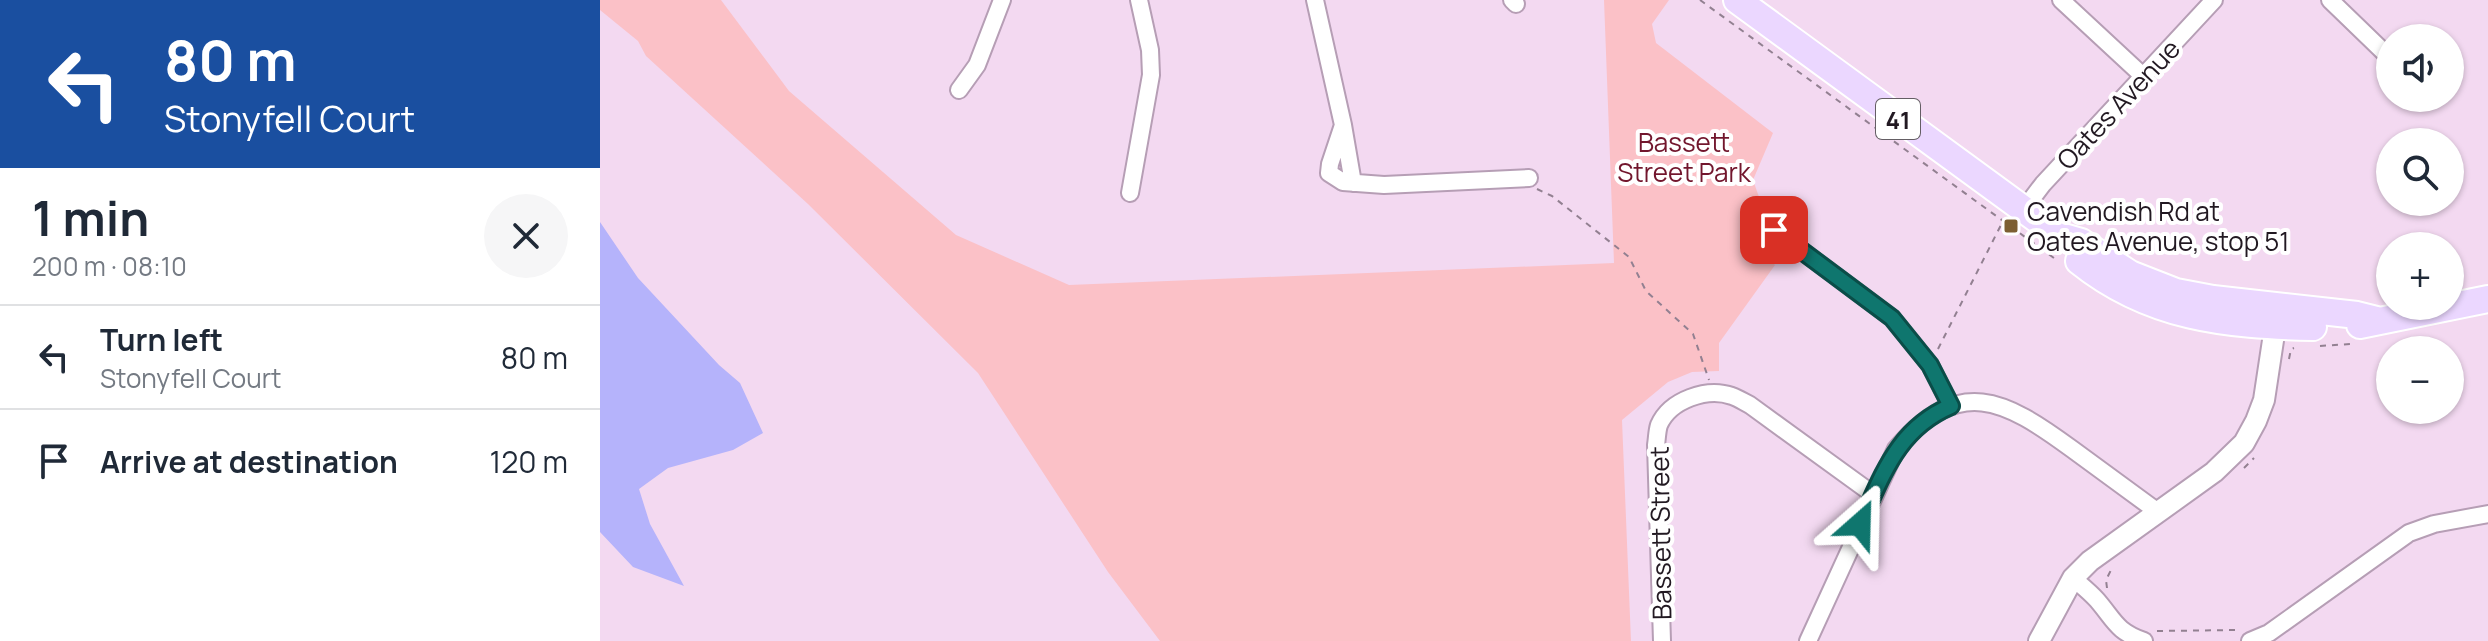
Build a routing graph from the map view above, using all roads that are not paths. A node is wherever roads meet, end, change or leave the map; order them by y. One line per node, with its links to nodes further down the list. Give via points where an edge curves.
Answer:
1 (1002, 0): 10 (street, via 977,65)
2 (1139, 0): 12 (street, via 1151,75)
3 (1315, 0): 11 (street, via 1343,125 1329,173 1343,182 1384,185)
4 (1737, 0): 13 (main road, 41)
5 (2061, 0): 9 (street)
6 (2214, 0): 9 (street, Oates Avenue)
7 (2330, 0): 8 (street)
8 (2376, 44)
9 (2143, 76): 13 (street, Oates Avenue)
10 (959, 90)
11 (1529, 178)
12 (1130, 193)
13 (2013, 216): 16 (main road, 41, via 2060,236 2073,256 2149,303 2190,316)
14 (1774, 230): 17 (street, via 1892,318 1930,365)
15 (2488, 299): 16 (main road, 41, via 2357,327)
16 (2276, 317): 19 (street, via 2264,400 2251,432 2227,461)
17 (1951, 406): 18 (street, via 1914,428 1896,449); 19 (street, via 1969,401 2002,405 2036,423)
18 (1874, 495): 24 (street, Bassett Street, via 1731,395 1690,397 1669,411 1656,445); 25 (street)
19 (2158, 512): 21 (street)
20 (2488, 514): 22 (street, via 2409,533 2269,633)
21 (2073, 578): 23 (street, via 2114,625 2128,635); 26 (street)
22 (2248, 634)
23 (2146, 636)
24 (1662, 641)
25 (1808, 641)
26 (2039, 641)

